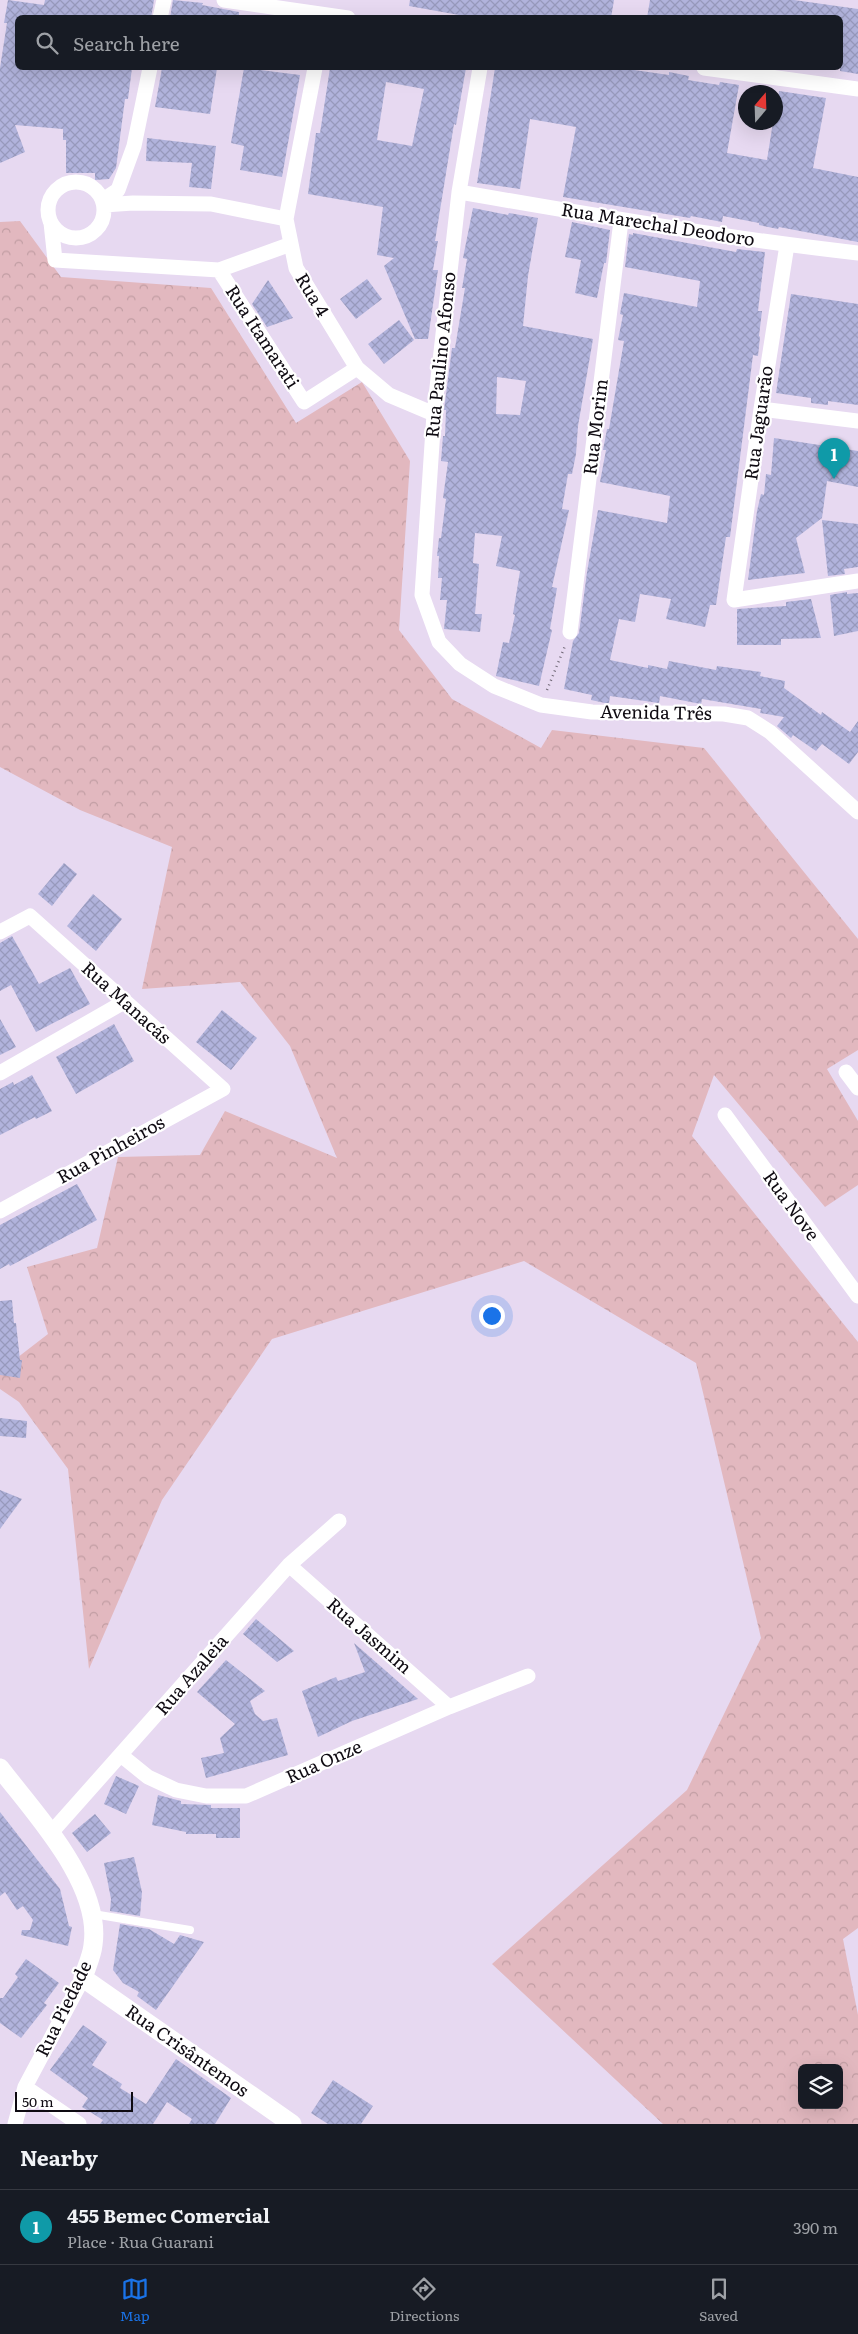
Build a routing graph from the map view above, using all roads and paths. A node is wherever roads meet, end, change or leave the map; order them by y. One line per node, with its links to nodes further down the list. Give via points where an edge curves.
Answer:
1 (164, 0): 4 (street)
2 (224, 0): 3 (street)
3 (325, 11): 5 (street)
4 (161, 15)
5 (338, 15)
6 (150, 70): 12 (street, via 134,146 118,190)
7 (315, 70): 13 (street)
8 (480, 70): 11 (street, Rua Paulino Afonso)
9 (719, 70): 10 (street)
10 (858, 89)
11 (459, 192): 14 (street, Rua Marechal Deodoro); 22 (street, Rua Paulino Afonso)
12 (104, 203): 13 (street, via 211,204); 15 (street, via 104,219 99,228 83,238 64,236); 15 (street, via 98,192 83,183 65,184 51,196 48,205)
13 (286, 219): 16 (street, Rua 4)
14 (621, 221): 17 (street, Rua Marechal Deodoro); 25 (street, Rua Morim)
15 (51, 223): 19 (street, Rua Itamarati, via 55,260)
16 (291, 244): 19 (street, Rua Itamarati); 20 (street, Rua 4, via 296,268)
17 (787, 245): 18 (street, Rua Marechal Deodoro); 21 (street, Rua Jaguarão)
18 (858, 254)
19 (219, 270): 20 (street, Rua Itamarati, via 304,402)
20 (357, 368): 22 (street, Rua 4, via 389,395)
21 (761, 409): 23 (street); 24 (street, Rua Jaguarão, via 734,600)
22 (434, 414): 26 (street, Rua Paulino Afonso, via 422,595)
23 (858, 421)
24 (858, 581)
25 (570, 632): 27 (path)
26 (439, 642): 27 (street, Avenida Três, via 460,664 494,686)
27 (541, 705): 28 (street, Avenida Três, via 592,712 724,714 748,718 770,732)
28 (858, 812)
29 (0, 932): 30 (street, Rua Manacás, via 30,916)
30 (124, 1002): 32 (street); 34 (street, Rua Manacás)
31 (852, 1072): 33 (street)
32 (0, 1073)
33 (858, 1088)
34 (223, 1090): 36 (street, Rua Pinheiros)
35 (724, 1115): 37 (street, Rua Nove)
36 (0, 1211)
37 (858, 1296)
38 (340, 1521): 39 (street, Rua Azaleia)
39 (289, 1566): 41 (street, Rua Jasmim); 42 (street, Rua Azaleia)
40 (528, 1676): 41 (street, Rua Onze)
41 (449, 1707): 42 (street, Rua Onze, via 246,1796 206,1796 176,1790 148,1777)
42 (122, 1756): 44 (street, Rua Azaleia)
43 (0, 1768): 44 (street, Rua Piedade)
44 (50, 1834): 45 (street, Rua Piedade, via 76,1870)
45 (91, 1913): 46 (lane); 47 (street, Rua Piedade, via 93,1944)
46 (190, 1930)
47 (83, 1978): 48 (street, Rua Piedade); 51 (street, Rua Crisântemos)
48 (25, 2087): 49 (street, Rua Piedade); 50 (street)
49 (15, 2124)
50 (79, 2124)
51 (292, 2124)

